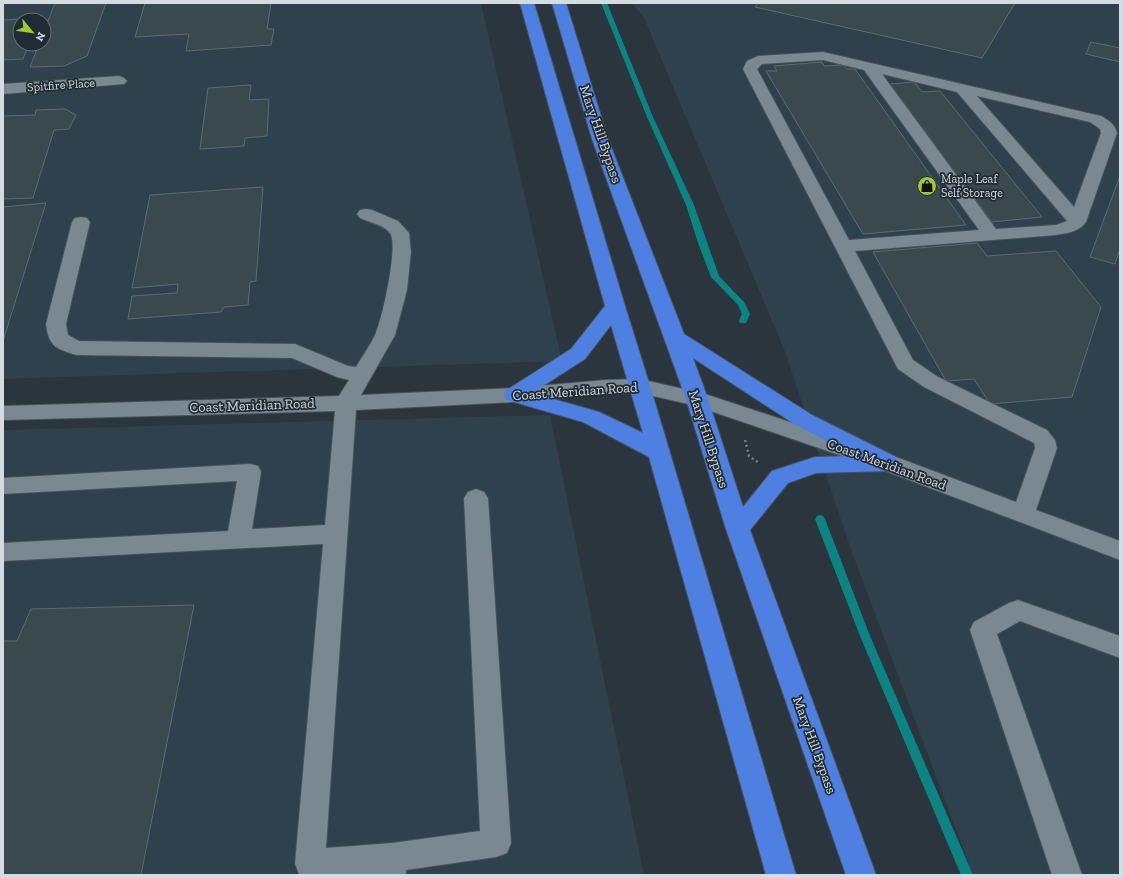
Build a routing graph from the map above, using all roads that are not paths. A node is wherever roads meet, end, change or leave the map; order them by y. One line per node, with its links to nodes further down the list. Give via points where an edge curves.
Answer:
1 (527, 3): 12 (highway)
2 (559, 3): 13 (highway, Mary Hill Bypass, via 600,139)
3 (869, 67): 5 (street); 10 (street); 11 (street, via 823,56 758,60 750,69)
4 (119, 81): 6 (street, Spitfire Place)
5 (962, 88): 9 (street); 9 (street, via 1104,123 1109,133)
6 (3, 89)
7 (366, 214): 14 (street, via 392,225 400,233 402,252 397,290 385,335)
8 (81, 222): 14 (street, via 56,324 58,338 66,344 77,348 295,351 344,372)
9 (1077, 222): 10 (street, via 1056,230)
10 (991, 235): 11 (street)
11 (842, 246): 24 (street, via 905,364 931,382 1039,435 1044,440 1046,448)
12 (615, 306): 15 (highway); 16 (highway, via 578,354)
13 (675, 338): 17 (highway, Mary Hill Bypass); 21 (highway, via 804,420)
14 (362, 375): 18 (street)
15 (640, 386): 16 (street, Coast Meridian Road); 17 (street, Coast Meridian Road); 20 (highway)
16 (514, 395): 18 (street, Coast Meridian Road); 20 (highway, via 591,417)
17 (697, 399): 21 (street, Coast Meridian Road); 25 (highway, Mary Hill Bypass)
18 (346, 402): 19 (street, Coast Meridian Road); 26 (street)
19 (3, 413)
20 (658, 452): 32 (highway)
21 (888, 463): 24 (street, Coast Meridian Road); 25 (highway, via 815,465 780,477)
22 (3, 486): 27 (street, via 250,472)
23 (476, 498): 31 (street, via 496,843)
24 (1023, 515): 28 (street, Coast Meridian Road)
25 (738, 529): 33 (highway, Mary Hill Bypass)
26 (336, 534): 27 (street); 31 (street, via 310,864)
27 (239, 539): 29 (street)
28 (1120, 551)
29 (3, 552)
30 (1120, 647): 34 (street, via 1018,610 983,630)
31 (391, 867)
32 (781, 875)
33 (861, 875)
34 (1066, 875)

